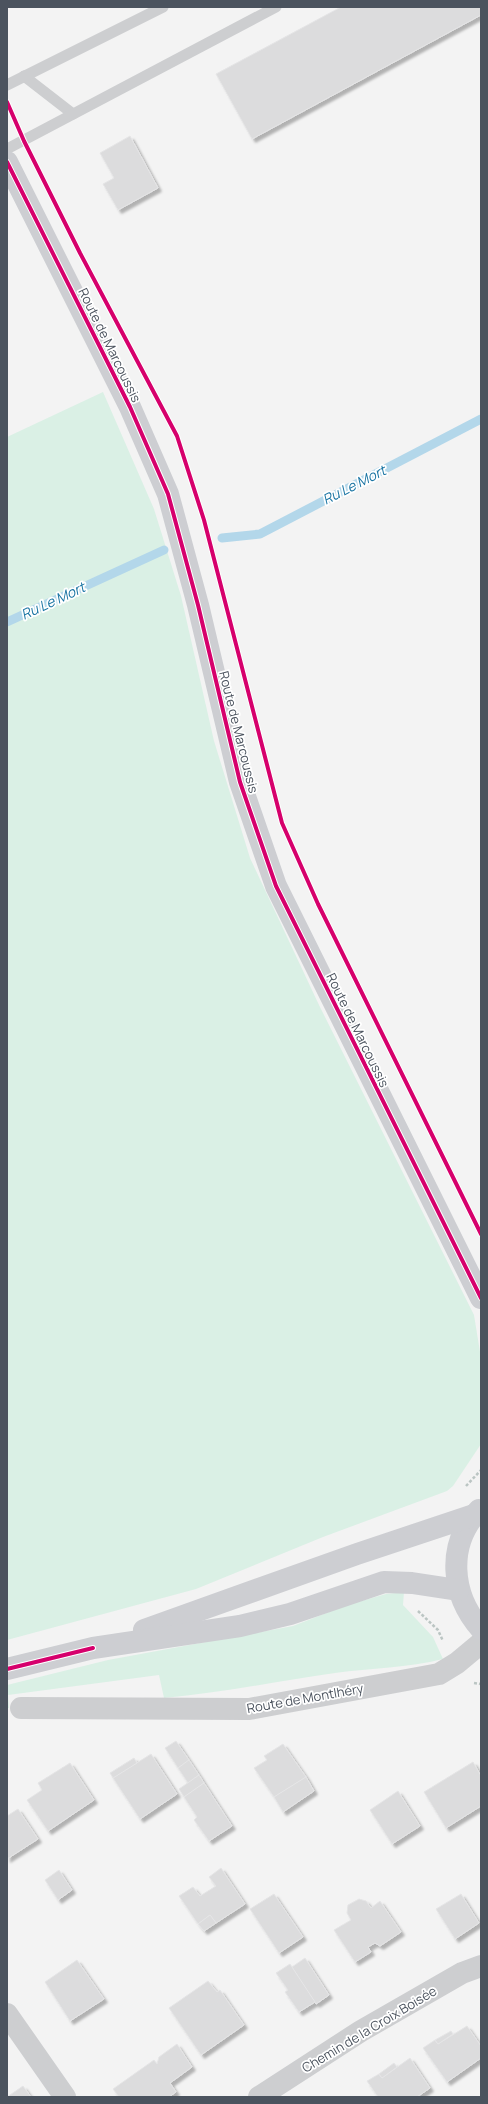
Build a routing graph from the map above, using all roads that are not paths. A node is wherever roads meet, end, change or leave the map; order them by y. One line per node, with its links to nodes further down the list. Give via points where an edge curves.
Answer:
1 (163, 7): 3 (lane)
2 (276, 7): 5 (lane)
3 (24, 76): 4 (lane); 5 (lane)
4 (7, 84)
5 (73, 114): 6 (lane)
6 (7, 149)
7 (7, 162): 8 (street, Route de Marcoussis, via 130,407 168,494 198,605 240,782 276,886)
8 (481, 1298)
9 (477, 1511): 10 (street, via 461,1538 456,1564); 13 (street)
10 (458, 1590): 11 (street, via 469,1616); 13 (street, via 412,1583 384,1582 290,1614 240,1626)
11 (481, 1629)
12 (481, 1643): 15 (street, Route de Montlhéry, via 439,1674 249,1709)
13 (93, 1648): 14 (street)
14 (7, 1669)
15 (21, 1708)
16 (481, 1966): 19 (street, Chemin de la Croix Boisée, via 462,1972 361,2031)
17 (7, 2014): 18 (street)
18 (65, 2097)
19 (259, 2097)

